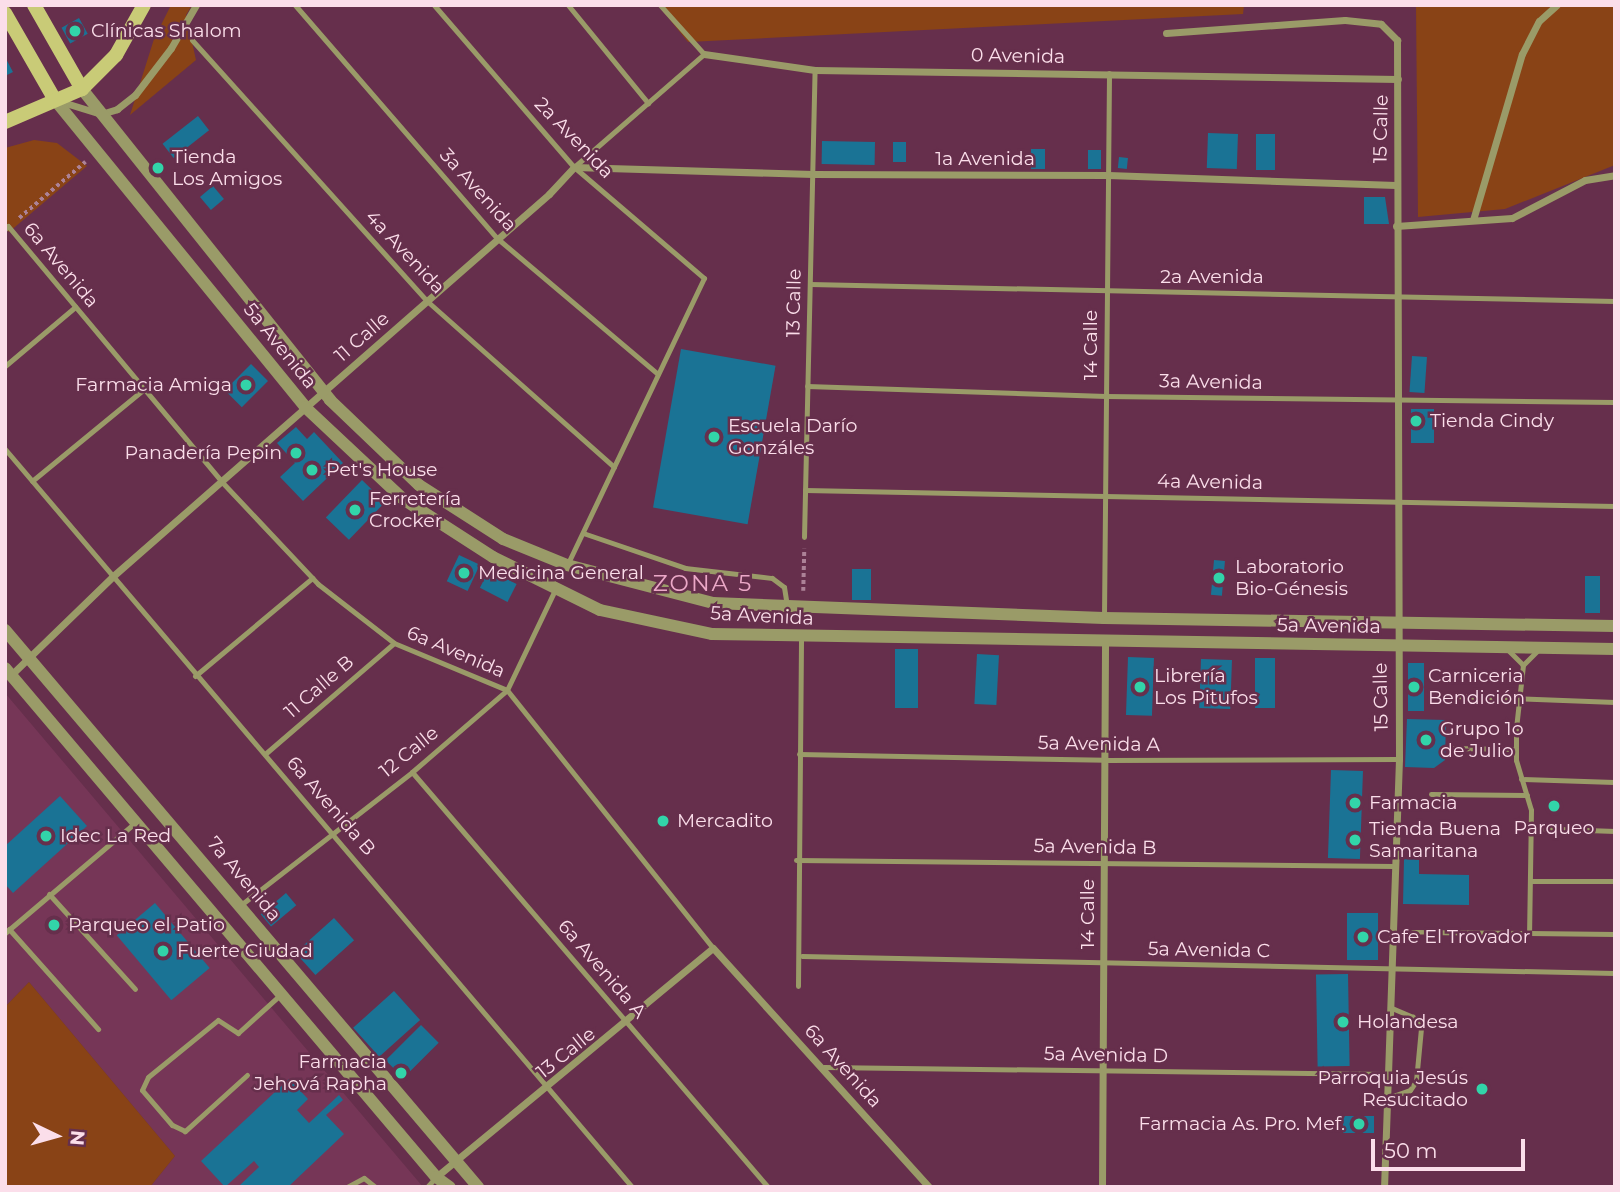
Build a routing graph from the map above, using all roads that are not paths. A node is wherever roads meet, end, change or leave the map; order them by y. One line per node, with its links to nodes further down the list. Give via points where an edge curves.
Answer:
1 (34, 5): 16 (main road, 5a Avenida)
2 (144, 5): 16 (main road, via 116,55)
3 (196, 5): 19 (street, via 182,32 135,95)
4 (295, 5): 29 (lane, 3a Avenida)
5 (434, 5): 21 (lane, 2a Avenida)
6 (568, 5): 18 (lane)
7 (660, 5): 12 (lane)
8 (1557, 5): 26 (street, via 1539,21 1522,54)
9 (5, 13): 17 (main road, 5a Avenida)
10 (1166, 33): 15 (street, 15 Calle, via 1345,20 1381,24 1397,40)
11 (192, 40): 33 (lane, 4a Avenida)
12 (704, 54): 13 (street, 0 Avenida); 18 (lane, 11 Calle)
13 (815, 70): 14 (street, 0 Avenida); 22 (lane, 13 Calle)
14 (1109, 73): 15 (street, 0 Avenida); 23 (lane, 14 Calle)
15 (1398, 79): 25 (street, 15 Calle)
16 (82, 89): 17 (main road); 19 (street, 5a Avenida)
17 (55, 100): 19 (street); 20 (main road); 44 (street, 5a Avenida)
18 (648, 103): 21 (lane, 11 Calle)
19 (101, 114): 40 (street, 5a Avenida)
20 (5, 122)
21 (574, 167): 22 (street, 1a Avenida); 29 (street, 11 Calle); 37 (lane, 2a Avenida, via 704,278)
22 (813, 174): 23 (street, 1a Avenida); 30 (lane, 13 Calle)
23 (1108, 174): 25 (street, 1a Avenida); 31 (lane, 14 Calle)
24 (1615, 175): 26 (street, via 1585,180 1512,218)
25 (1396, 185): 27 (street, 15 Calle)
26 (1473, 220): 27 (street)
27 (1396, 226): 32 (street, 15 Calle)
28 (7, 228): 35 (lane, 6a Avenida)
29 (498, 239): 33 (street, 11 Calle); 37 (lane, 3a Avenida)
30 (810, 284): 31 (lane, 2a Avenida); 38 (lane, 13 Calle)
31 (1107, 293): 32 (lane, 2a Avenida); 41 (lane, 14 Calle)
32 (1396, 293): 34 (lane, 2a Avenida); 42 (street, 15 Calle)
33 (427, 301): 40 (street, 11 Calle); 46 (lane, 4a Avenida)
34 (1615, 301)
35 (75, 307): 36 (lane); 39 (lane, 6a Avenida)
36 (5, 366)
37 (658, 374): 46 (lane)
38 (807, 386): 41 (lane, 3a Avenida); 49 (lane, 13 Calle)
39 (144, 388): 47 (lane); 48 (lane, 6a Avenida)
40 (322, 393): 44 (street, 11 Calle); 55 (street, 5a Avenida, via 419,485 503,539)
41 (1106, 396): 42 (lane, 3a Avenida); 50 (lane, 14 Calle)
42 (1398, 401): 43 (lane, 3a Avenida); 51 (street, 15 Calle)
43 (1615, 402)
44 (306, 407): 48 (street, 11 Calle); 58 (street, 5a Avenida, via 403,499)
45 (5, 449): 47 (lane, 6a Avenida B)
46 (614, 467): 53 (lane)
47 (32, 481): 56 (lane, 6a Avenida B)
48 (221, 481): 56 (street, 11 Calle); 57 (lane, 6a Avenida)
49 (805, 491): 50 (lane, 4a Avenida); 54 (lane, 13 Calle)
50 (1105, 497): 51 (lane, 4a Avenida); 60 (lane, 14 Calle)
51 (1397, 500): 52 (lane, 4a Avenida); 61 (street, 15 Calle)
52 (1615, 506)
53 (583, 533): 55 (lane); 59 (lane, via 685,568 772,578 784,587)
54 (804, 537)
55 (567, 565): 59 (street, 5a Avenida, via 713,603)
56 (113, 577): 71 (street, 11 Calle); 74 (lane, 6a Avenida B)
57 (312, 578): 66 (lane, 6a Avenida); 74 (lane)
58 (555, 590): 64 (street, 5a Avenida, via 600,610 712,635); 75 (lane, 12 Calle)
59 (787, 605): 60 (street, 5a Avenida)
60 (1104, 618): 61 (street, 5a Avenida)
61 (1397, 622): 62 (street, 5a Avenida); 67 (street, 15 Calle)
62 (1615, 626)
63 (5, 630): 71 (street, 7a Avenida)
64 (802, 637): 65 (street, 5a Avenida); 82 (lane)
65 (1105, 642): 67 (street, 5a Avenida); 84 (street, 14 Calle)
66 (394, 643): 75 (lane, 6a Avenida); 81 (lane, 11 Calle B)
67 (1396, 647): 68 (street, 5a Avenida); 83 (street, 15 Calle)
68 (1506, 648): 69 (street, 5a Avenida); 72 (lane)
69 (1540, 648): 70 (street, 5a Avenida); 72 (lane)
70 (1615, 649)
71 (29, 657): 73 (street, 11 Calle); 100 (street, 7a Avenida)
72 (1523, 666): 77 (lane)
73 (7, 674): 90 (street)
74 (195, 676): 81 (lane, 6a Avenida B)
75 (508, 690): 85 (lane, 12 Calle); 105 (lane, 6a Avenida)
76 (1454, 696): 77 (lane)
77 (1521, 699): 78 (lane); 80 (lane)
78 (1615, 702)
79 (1451, 748): 80 (lane)
80 (1516, 749): 86 (lane)
81 (265, 754): 92 (lane, 6a Avenida B)
82 (799, 754): 84 (lane, 5a Avenida A); 94 (lane)
83 (1399, 759): 84 (lane, 5a Avenida A); 96 (street, 15 Calle)
84 (1105, 760): 95 (street, 14 Calle)
85 (412, 772): 92 (lane, 12 Calle); 115 (lane, 6a Avenida A)
86 (1521, 779): 87 (lane); 89 (lane)
87 (1614, 782)
88 (1431, 794): 89 (lane)
89 (1527, 795): 91 (lane)
90 (136, 822): 99 (lane); 113 (street)
91 (1531, 828): 93 (lane); 97 (lane)
92 (333, 830): 100 (lane, 12 Calle); 121 (lane, 6a Avenida B)
93 (1615, 831)
94 (796, 859): 95 (lane, 5a Avenida B); 106 (lane)
95 (1104, 863): 96 (lane, 5a Avenida B); 107 (street, 14 Calle)
96 (1394, 866): 108 (street, 15 Calle)
97 (1531, 881): 98 (lane); 103 (lane)
98 (1615, 881)
99 (49, 894): 101 (lane); 112 (lane)
100 (242, 904): 110 (street, 7a Avenida)
101 (7, 931): 116 (lane)
102 (1413, 932): 103 (lane)
103 (1529, 933): 104 (lane)
104 (1615, 934)
105 (713, 948): 115 (street, 13 Calle); 117 (street, 6a Avenida)
106 (802, 956): 107 (lane, 5a Avenida C); 111 (lane)
107 (1104, 965): 108 (lane, 5a Avenida C); 118 (street, 14 Calle)
108 (1391, 968): 109 (lane, 5a Avenida C); 114 (street, 15 Calle)
109 (1615, 973)
110 (299, 979): 113 (street); 123 (street, 7a Avenida)
111 (798, 986)
112 (135, 989)
113 (281, 994): 120 (lane, via 238,1033 218,1020 148,1077 142,1090 173,1125 185,1131); 124 (street)
114 (1390, 1007): 119 (street, 15 Calle); 122 (lane, via 1413,1017 1421,1028 1414,1086)
115 (628, 1022): 121 (street, 13 Calle); 130 (lane, 6a Avenida A)
116 (98, 1029)
117 (824, 1067): 118 (lane, 5a Avenida D); 131 (street, 6a Avenida)
118 (1103, 1071): 119 (lane, 5a Avenida D); 132 (street, 14 Calle)
119 (1388, 1074): 122 (street, 15 Calle)
120 (247, 1075)
121 (547, 1089): 123 (street, 13 Calle); 129 (lane, 6a Avenida B)
122 (1387, 1098): 133 (street, 15 Calle)
123 (457, 1161): 124 (street, 13 Calle); 128 (street, 7a Avenida)
124 (432, 1182): 127 (street)
125 (347, 1187): 126 (lane, via 364,1178)
126 (375, 1187)
127 (450, 1187)
128 (478, 1187)
129 (632, 1187)
130 (768, 1187)
131 (929, 1187)
132 (1102, 1187)
133 (1384, 1187)

